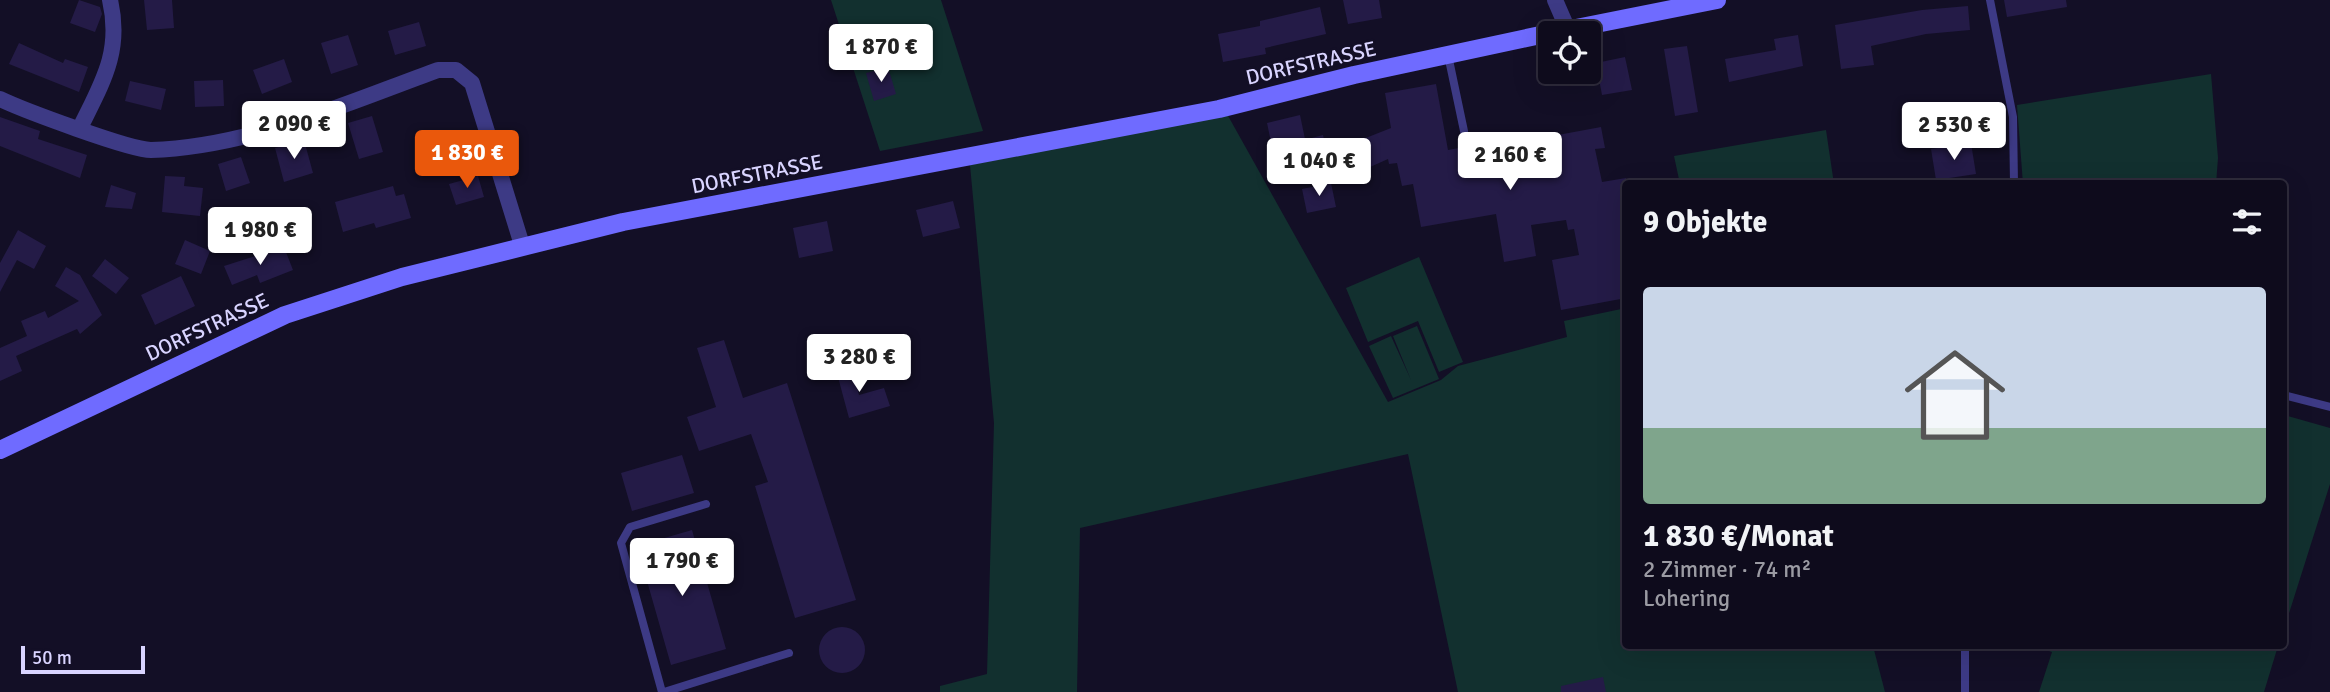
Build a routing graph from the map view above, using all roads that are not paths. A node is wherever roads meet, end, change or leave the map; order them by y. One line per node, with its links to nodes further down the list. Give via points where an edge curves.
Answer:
1 (110, 0): 10 (street, via 115,23 111,66)
2 (1555, 0): 5 (street)
3 (1717, 0): 6 (street, DORFSTRASSE)
4 (1990, 0): 12 (lane, via 2013,117)
5 (1556, 21)
6 (1601, 23)
7 (1538, 36): 8 (street, DORFSTRASSE)
8 (1448, 55): 11 (lane); 13 (street, DORFSTRASSE, via 1219,108)
9 (0, 99): 10 (street)
10 (80, 128): 13 (street, via 149,150 226,140 306,118 438,70 456,70 472,83)
11 (1464, 131)
12 (2014, 180)
13 (522, 245): 16 (street, DORFSTRASSE, via 285,315)
14 (2287, 396): 15 (lane)
15 (2330, 407)
16 (1, 445)
17 (706, 504): 20 (lane, via 630,527 621,543)
18 (1965, 649): 21 (lane)
19 (789, 653): 20 (lane)
20 (663, 692)
21 (1965, 692)

